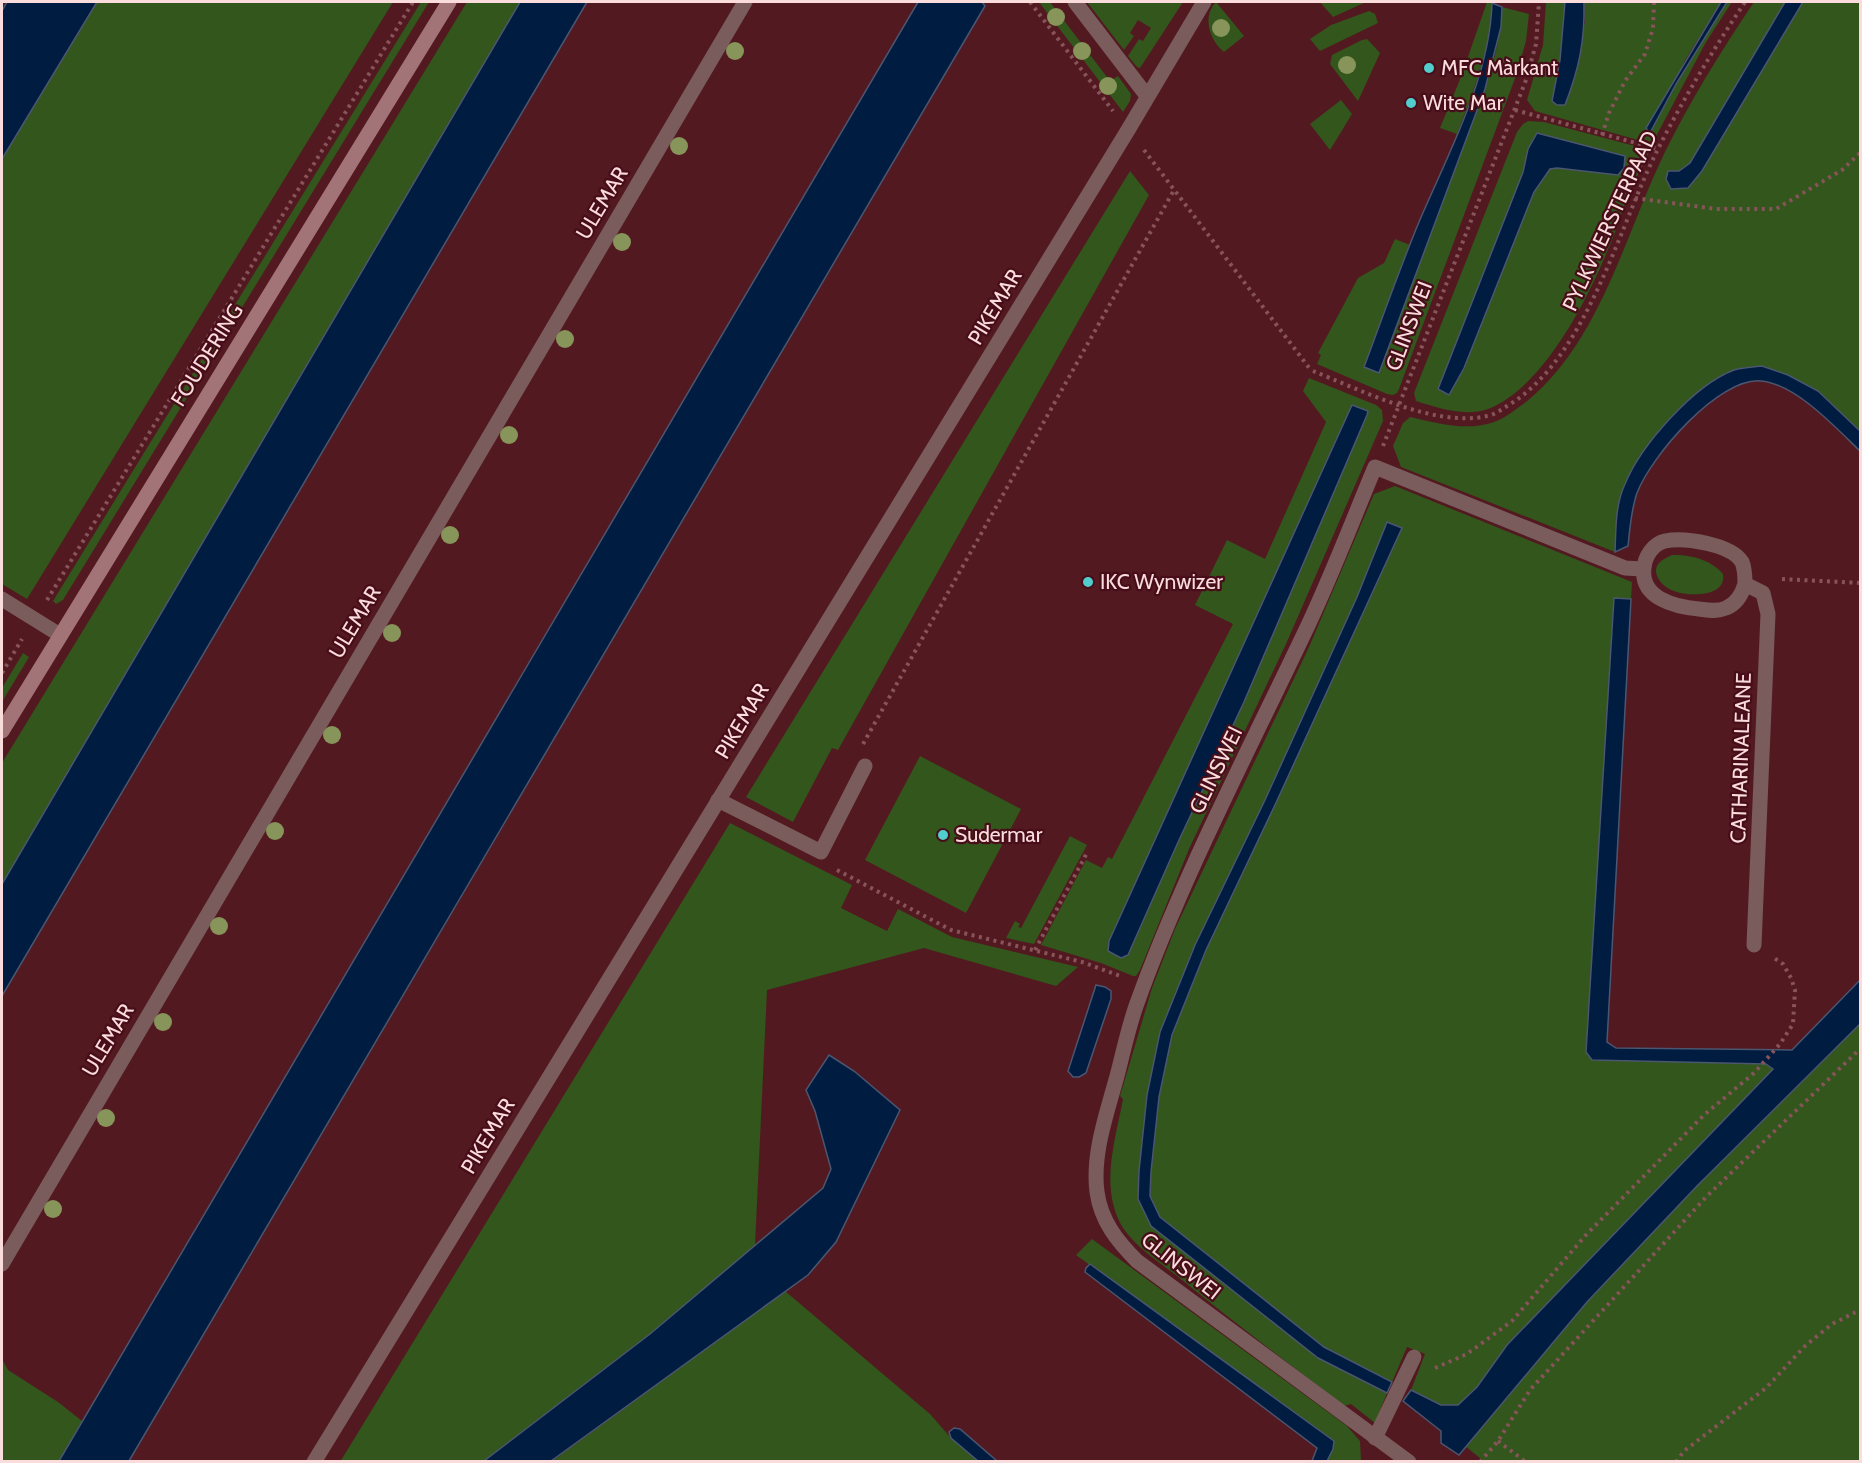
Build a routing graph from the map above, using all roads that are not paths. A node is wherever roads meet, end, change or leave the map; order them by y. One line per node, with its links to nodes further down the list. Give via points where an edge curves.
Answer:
1 (449, 2): 9 (street, FOUDERING)
2 (745, 2): 14 (street, ULEMAR)
3 (1075, 2): 5 (street)
4 (1204, 2): 5 (street, PIKEMAR)
5 (1147, 96): 12 (street, PIKEMAR)
6 (1643, 569): 7 (street, via 1654,595 1679,607 1716,611 1726,608 1742,594); 7 (street, via 1657,545 1689,541 1725,548 1734,554 1742,562); 16 (street, GLINSWEI, via 1626,567 1375,467 1305,632 1180,893 1135,1009 1096,1166 1101,1213 1109,1228 1137,1261)
7 (1745, 584): 13 (street, CATHARINALEANE, via 1764,593 1768,615)
8 (2, 599): 9 (street)
9 (60, 635): 10 (street, FOUDERING)
10 (2, 731)
11 (865, 766): 12 (street, via 821,852)
12 (718, 800): 18 (street, PIKEMAR)
13 (1754, 945)
14 (2, 1264)
15 (1414, 1357): 16 (street)
16 (1375, 1438): 17 (street, GLINSWEI)
17 (1388, 1456): 19 (street, GLINSWEI)
18 (314, 1461)
19 (1409, 1461)

